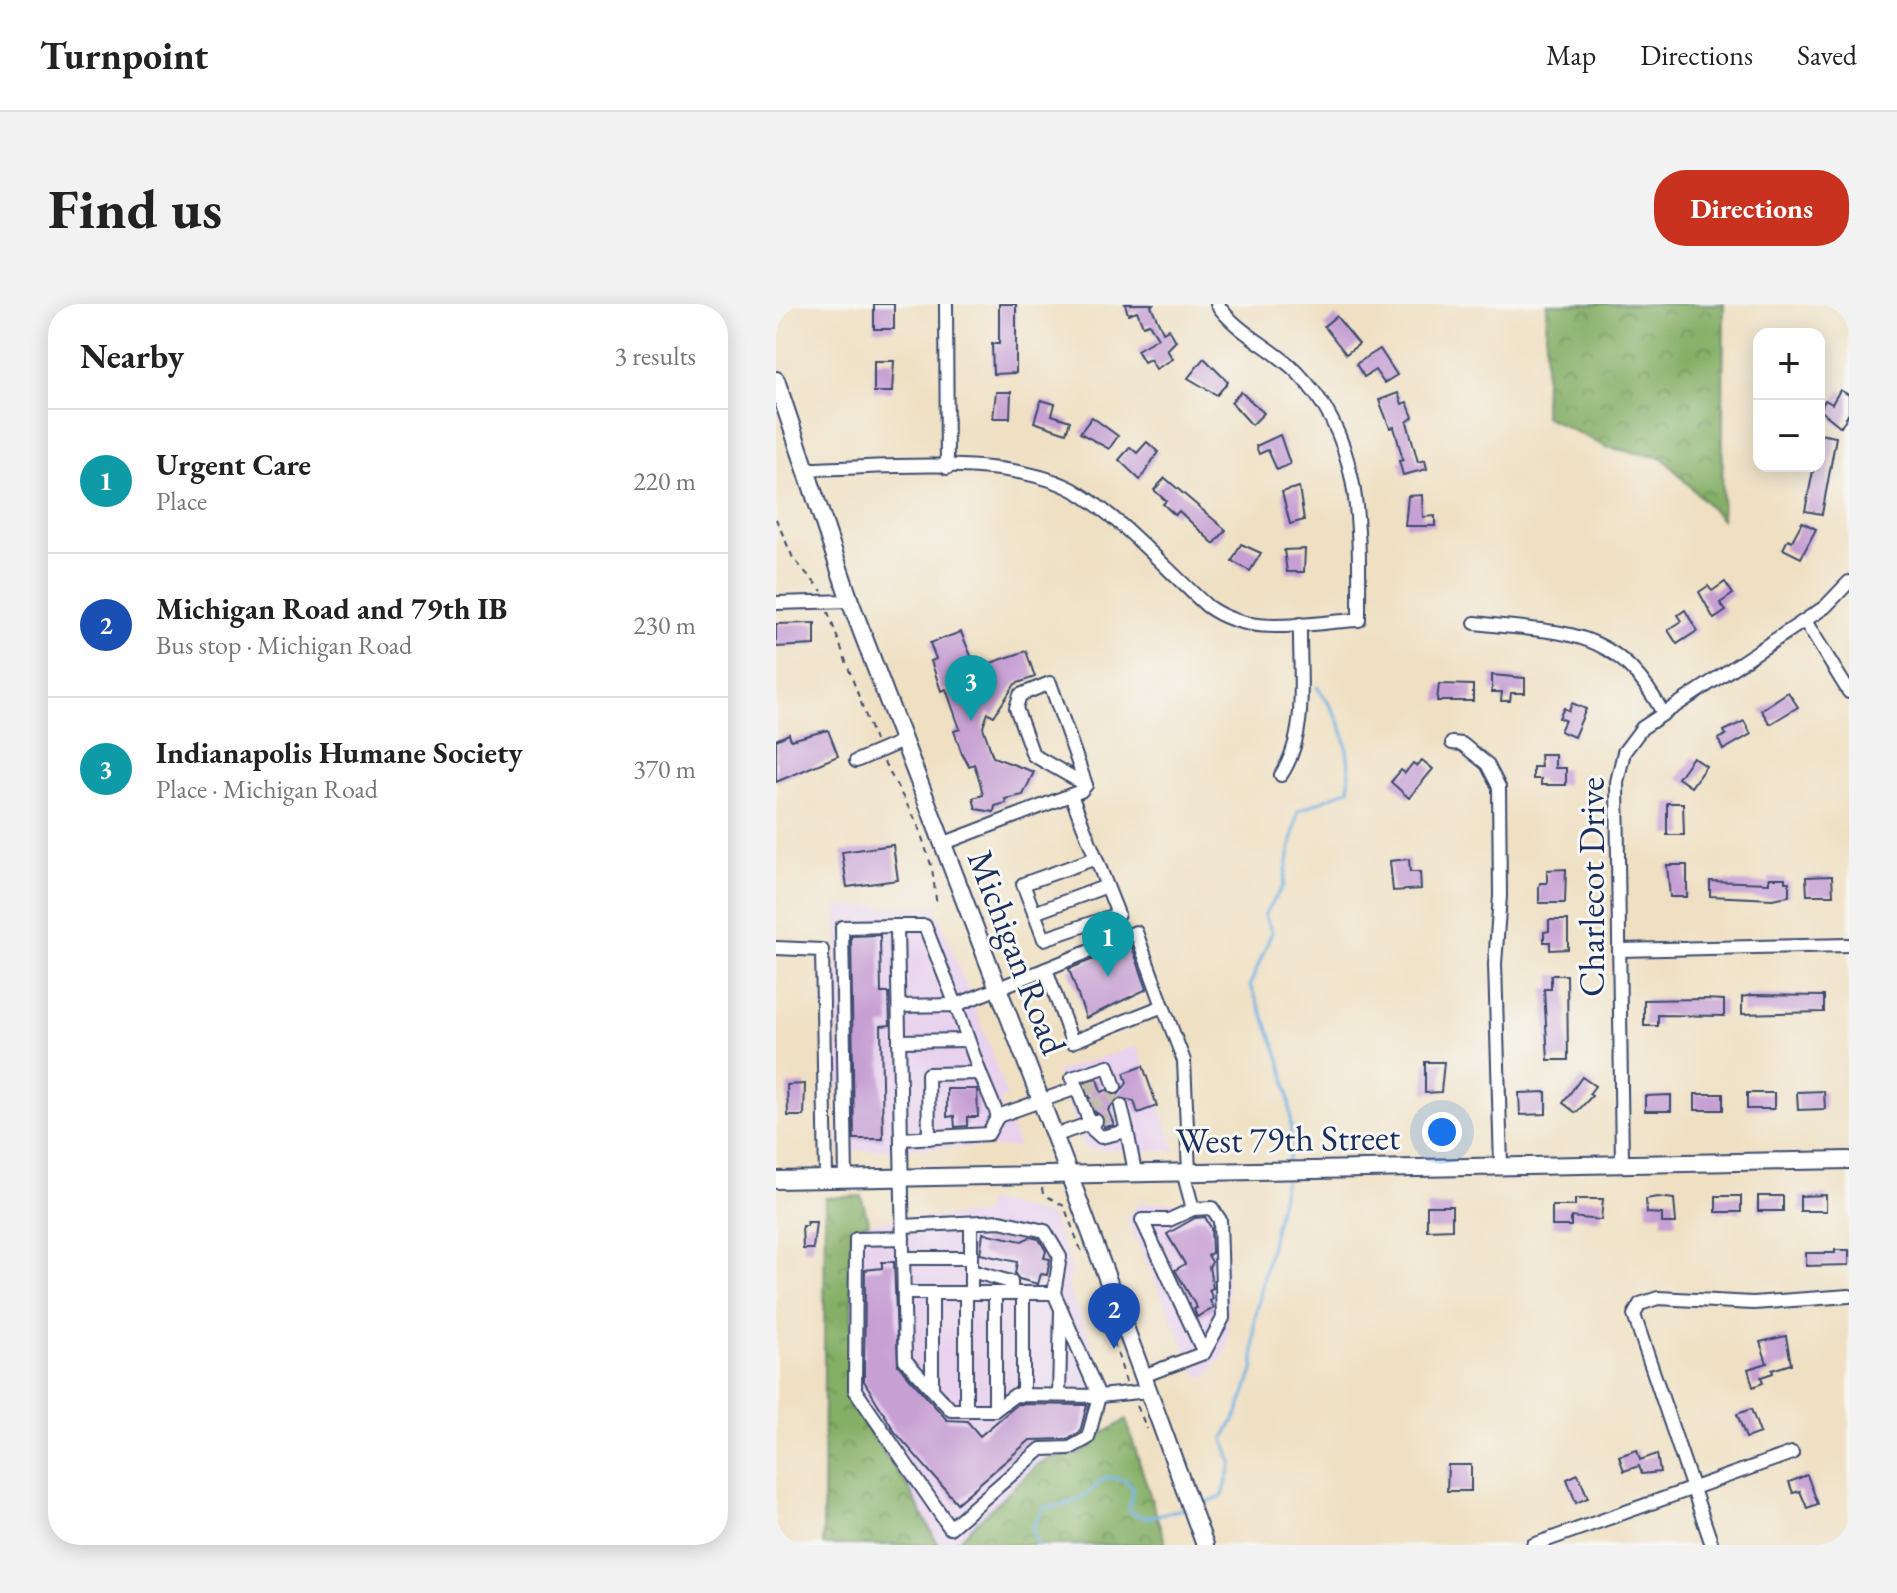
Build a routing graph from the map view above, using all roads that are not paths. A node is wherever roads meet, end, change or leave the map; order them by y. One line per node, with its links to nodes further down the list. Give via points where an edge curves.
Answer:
1 (946, 304): 4 (street)
2 (1217, 304): 11 (street, via 1299,374 1337,428 1349,460 1358,500 1359,620)
3 (776, 380): 5 (main road, Michigan Road)
4 (947, 468): 5 (street); 11 (street, via 1017,470 1055,481 1087,499 1219,615 1249,626)
5 (808, 469): 7 (main road, Michigan Road)
6 (1849, 582): 9 (street, Charlecot Drive)
7 (850, 601): 8 (street); 14 (main road, Michigan Road)
8 (776, 603)
9 (1805, 621): 12 (street); 13 (street, Charlecot Drive)
10 (1475, 623): 13 (street, via 1574,635 1601,644 1634,668)
11 (1300, 624): 17 (street, via 1297,740)
12 (1849, 692)
13 (1663, 713): 27 (street, Charlecot Drive, via 1633,737 1618,770)
14 (903, 741): 16 (street); 20 (main road, Michigan Road)
15 (1452, 743): 50 (street, via 1462,744 1487,764 1499,787 1495,964)
16 (856, 761)
17 (1281, 775)
18 (1086, 785): 18 (street, via 1050,683 1020,695 1016,708 1033,755); 19 (street)
19 (1071, 795): 20 (street); 21 (street)
20 (942, 844): 29 (main road, Michigan Road)
21 (1096, 858): 22 (street); 23 (street, via 1023,884)
22 (1107, 886): 23 (street); 23 (street, via 1118,914 1044,939)
23 (1034, 913)
24 (897, 926): 30 (street, via 925,926); 31 (street); 56 (street, via 842,927)
25 (1849, 945): 27 (street)
26 (776, 948): 55 (street, via 822,950)
27 (1619, 950): 49 (street, Charlecot Drive)
28 (1046, 969): 29 (street); 32 (street, via 1072,1042); 32 (street, via 1136,932)
29 (998, 989): 30 (street); 40 (main road, Michigan Road)
30 (956, 1005): 31 (street); 33 (street)
31 (899, 1006): 34 (street)
32 (1163, 1006): 52 (street, via 1184,1061)
33 (968, 1040): 34 (street); 35 (street)
34 (899, 1041): 36 (street)
35 (980, 1073): 37 (street); 42 (street)
36 (900, 1074): 37 (street); 47 (street)
37 (928, 1074): 46 (street)
38 (1099, 1085): 39 (street, via 1114,1084 1108,1066 1072,1078)
39 (1080, 1090): 40 (street); 43 (street)
40 (1041, 1101): 42 (street); 45 (main road, Michigan Road)
41 (1118, 1112): 44 (street)
42 (998, 1116): 46 (street, via 988,1134)
43 (1093, 1122): 44 (street, via 1101,1137); 45 (street)
44 (1127, 1131): 51 (street)
45 (1054, 1136): 53 (main road, Michigan Road)
46 (929, 1138): 47 (street)
47 (902, 1139): 54 (street)
48 (1849, 1160): 49 (main road, West 79th Street)
49 (1622, 1164): 50 (main road, West 79th Street)
50 (1501, 1166): 52 (main road, West 79th Street)
51 (1135, 1172): 52 (main road, West 79th Street); 53 (main road, West 79th Street)
52 (1186, 1172): 58 (street)
53 (1069, 1174): 54 (main road, West 79th Street); 72 (main road, Michigan Road)
54 (902, 1178): 56 (main road, West 79th Street); 60 (street)
55 (826, 1179): 56 (main road, West 79th Street); 57 (main road, West 79th Street)
56 (846, 1179)
57 (776, 1180)
58 (1193, 1209): 71 (street, via 1212,1208 1220,1220 1223,1318); 71 (street, via 1169,1220 1142,1220)
59 (971, 1223): 60 (street); 62 (street); 68 (street, via 1000,1221 1045,1231 1060,1257)
60 (903, 1232): 61 (street); 76 (street, via 856,1239 855,1390 950,1528 1041,1449 1070,1448 1088,1438)
61 (903, 1258): 62 (street); 63 (street)
62 (971, 1264): 65 (street); 67 (street, via 1011,1282)
63 (904, 1293): 64 (street); 73 (street, via 905,1360)
64 (932, 1293): 65 (street); 73 (street)
65 (968, 1293): 66 (street); 77 (street)
66 (995, 1293): 67 (street); 78 (street)
67 (1017, 1293): 68 (street); 74 (street)
68 (1054, 1293): 70 (street)
69 (1849, 1296): 80 (street, via 1753,1303 1658,1298 1640,1304 1634,1315)
70 (1061, 1308): 75 (street); 76 (street)
71 (1204, 1353): 72 (street)
72 (1146, 1384): 76 (street); 81 (main road, Michigan Road)
73 (932, 1389): 77 (street, via 951,1410)
74 (1023, 1395): 75 (street); 78 (street)
75 (1059, 1395): 76 (street)
76 (1099, 1396)
77 (966, 1410): 78 (street)
78 (995, 1410)
79 (1792, 1453): 80 (street)
80 (1692, 1487): 82 (street); 83 (street)
81 (1204, 1541)
82 (1533, 1545)
83 (1712, 1545)

